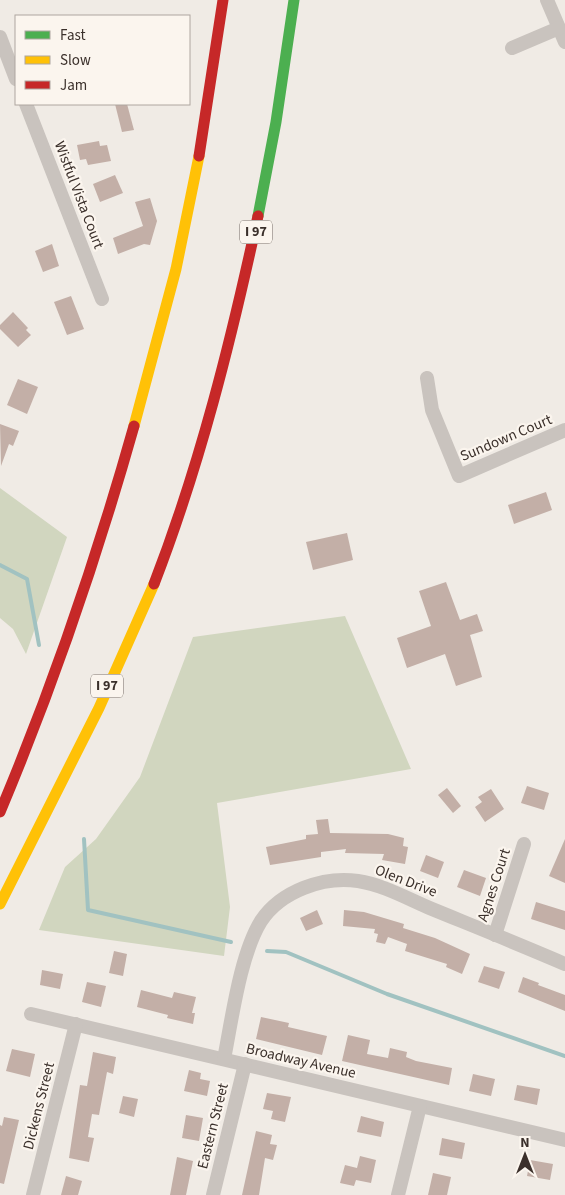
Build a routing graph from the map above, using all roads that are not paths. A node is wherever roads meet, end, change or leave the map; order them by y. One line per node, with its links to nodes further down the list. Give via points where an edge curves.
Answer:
1 (223, 0): 13 (highway, via 208,112 192,196 152,371 84,594)
2 (294, 0): 17 (highway, I 97, via 261,212 218,389 183,502 132,632)
3 (547, 0): 4 (street)
4 (559, 28): 6 (street); 7 (street)
5 (0, 37): 8 (street)
6 (565, 42)
7 (512, 48)
8 (15, 76)
9 (26, 105): 10 (street, Wistful Vista Court)
10 (102, 299)
11 (427, 378): 12 (street, Sundown Court, via 432,410 459,476)
12 (565, 430)
13 (20, 766): 14 (highway); 15 (highway)
14 (0, 797)
15 (0, 812)
16 (524, 844): 18 (street, Agnes Court)
17 (0, 904)
18 (495, 935): 19 (street, Olen Drive); 22 (street, Olen Drive, via 374,884 339,880 298,890 266,914 255,934 240,983)
19 (565, 964)
20 (31, 1014): 21 (street, Broadway Avenue)
21 (76, 1024): 22 (street, Broadway Avenue); 26 (street, Dickens Street)
22 (224, 1060): 23 (street, Broadway Avenue)
23 (245, 1064): 24 (street, Broadway Avenue); 27 (street, Eastern Street)
24 (420, 1106): 25 (street, Broadway Avenue); 28 (street)
25 (565, 1140)
26 (33, 1195)
27 (213, 1195)
28 (398, 1195)

